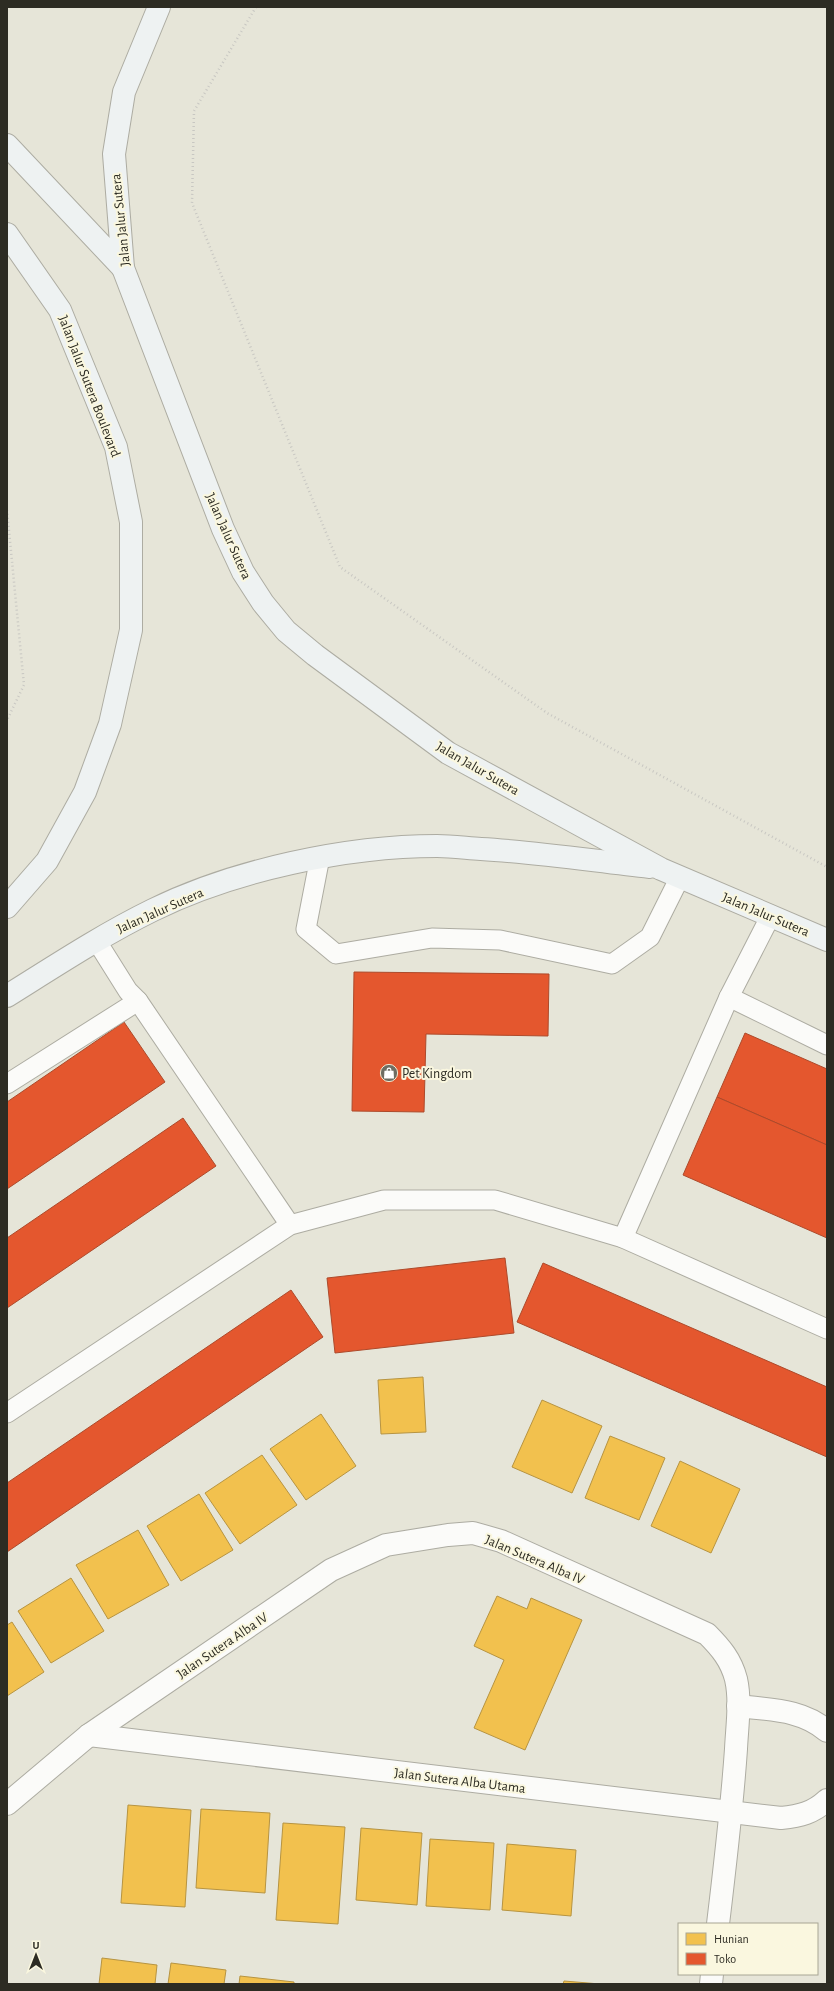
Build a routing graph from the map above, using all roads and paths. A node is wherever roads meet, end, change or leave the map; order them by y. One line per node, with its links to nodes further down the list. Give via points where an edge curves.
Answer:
1 (159, 7): 5 (main road, Jalan Jalur Sutera, via 124,92 114,154)
2 (256, 7): 9 (path, via 194,111 192,203 340,567 547,714)
3 (7, 145): 5 (main road)
4 (7, 234): 11 (main road, Jalan Jalur Sutera Boulevard, via 60,310 116,447 130,522 130,630 110,724 85,792 47,861)
5 (123, 268): 10 (main road, Jalan Jalur Sutera, via 223,529 243,572 263,603 286,631 448,753)
6 (7, 510): 7 (path, via 24,685)
7 (7, 720)
8 (320, 857): 10 (main road, Jalan Jalur Sutera, via 386,847 439,846 507,850); 10 (lane, via 306,929 336,954 432,938 500,940 612,964 650,937); 13 (main road, Jalan Jalur Sutera, via 249,875 186,896)
9 (827, 867)
10 (671, 873): 12 (main road, Jalan Jalur Sutera)
11 (7, 907)
12 (771, 915): 14 (main road, Jalan Jalur Sutera); 16 (lane)
13 (96, 940): 15 (main road, Jalan Jalur Sutera); 17 (lane, via 128,991)
14 (827, 940)
15 (7, 996)
16 (729, 997): 18 (lane); 21 (lane)
17 (138, 1001): 19 (lane); 20 (lane)
18 (827, 1045)
19 (7, 1084)
20 (290, 1225): 21 (lane, via 384,1200 495,1200); 23 (lane)
21 (623, 1238): 22 (lane)
22 (827, 1329)
23 (7, 1413)
24 (738, 1706): 25 (street, via 794,1713 808,1717); 26 (street, Jalan Sutera Alba IV, via 736,1680 729,1661 721,1648 707,1634 501,1541 473,1533 386,1545 330,1570); 29 (street, Jalan Sutera Alba IV)
25 (827, 1731)
26 (89, 1735): 28 (street, Jalan Sutera Alba IV); 29 (street, Jalan Sutera Alba Utama)
27 (827, 1800): 29 (street, Jalan Sutera Alba Utama, via 819,1808 803,1816 781,1818)
28 (7, 1804)
29 (732, 1812): 30 (street, Jalan Sutera Alba IV)
30 (718, 1923)

